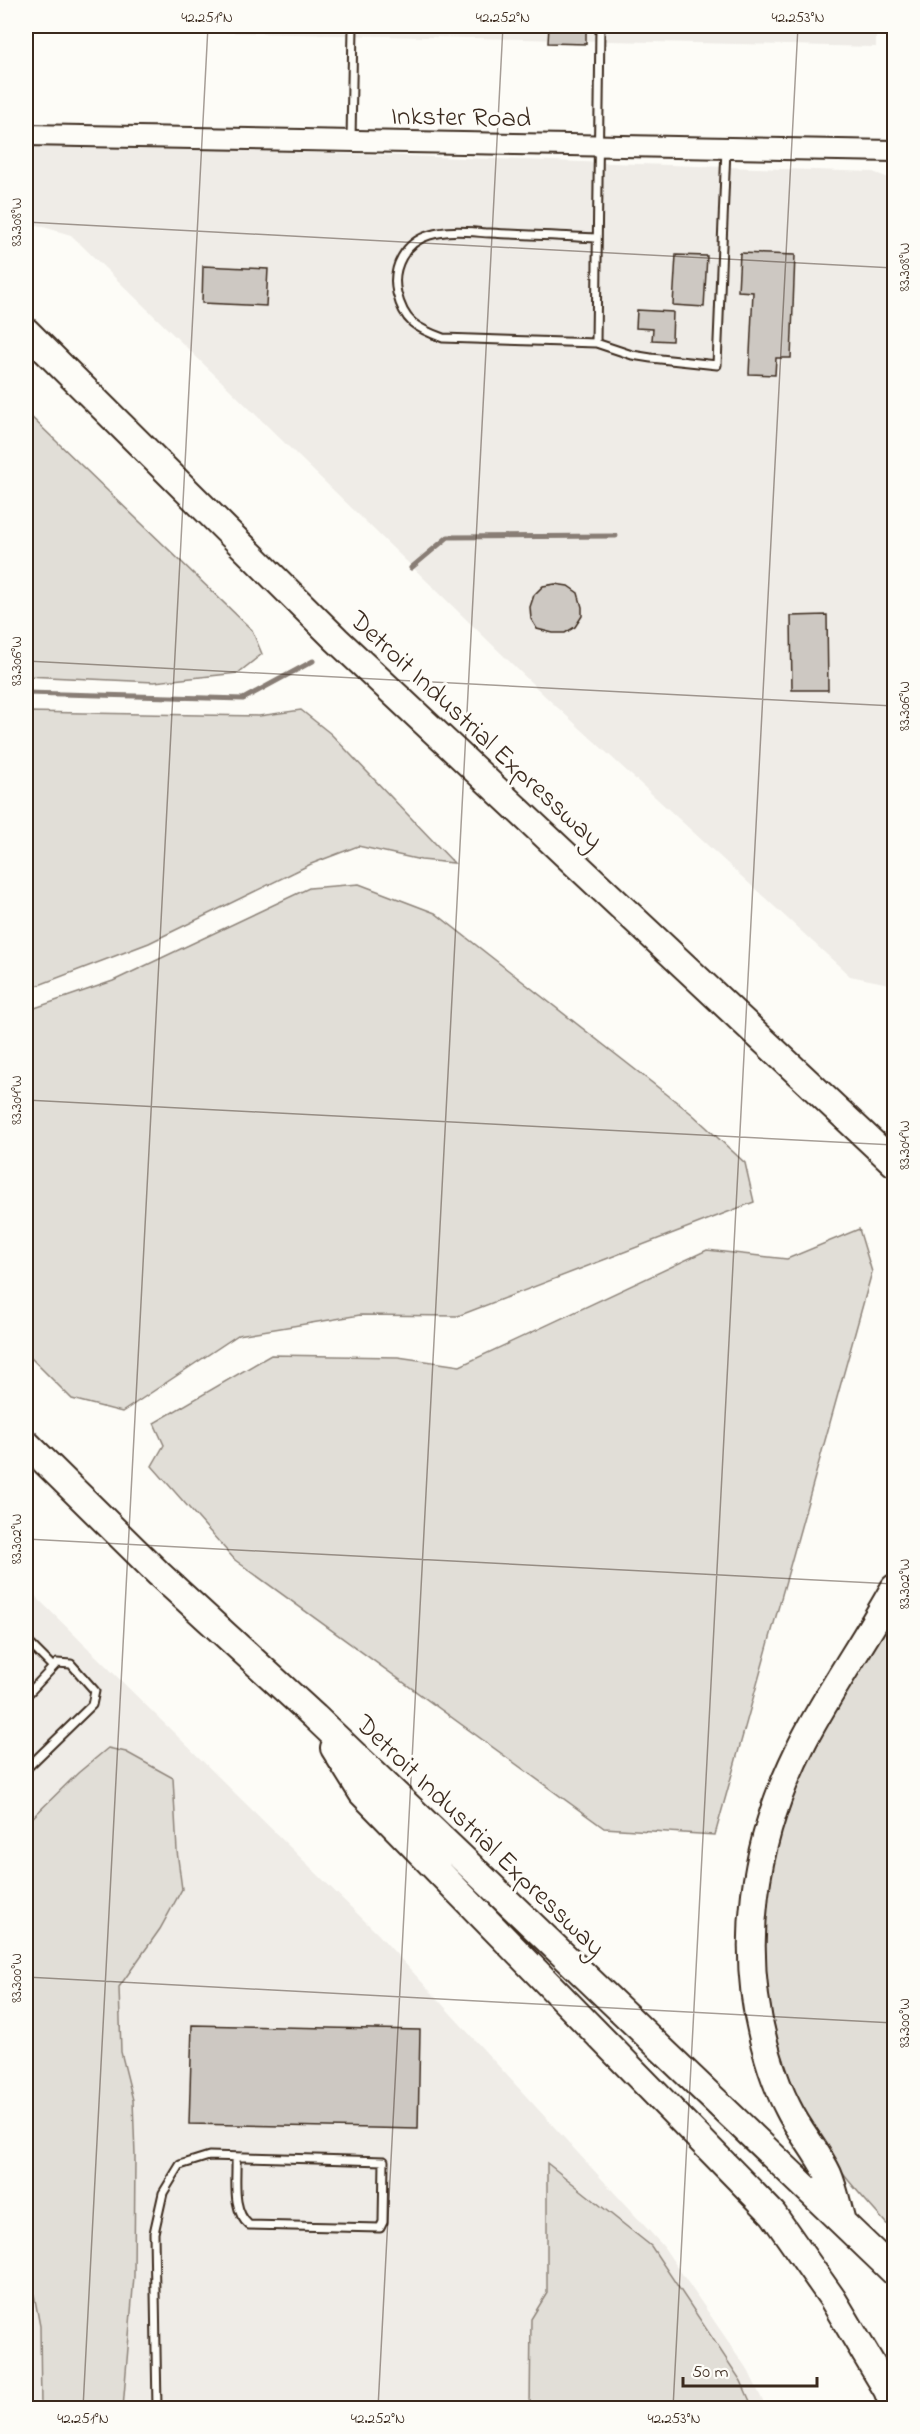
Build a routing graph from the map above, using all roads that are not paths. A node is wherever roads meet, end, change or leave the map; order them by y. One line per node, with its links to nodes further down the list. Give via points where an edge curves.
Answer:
1 (353, 26): 4 (lane)
2 (600, 26): 5 (lane)
3 (26, 135): 4 (street, Inkster Road)
4 (351, 141): 5 (street, Inkster Road)
5 (599, 147): 6 (street, Inkster Road); 8 (lane)
6 (726, 149): 7 (street, Inkster Road); 10 (lane, via 717,364 651,358)
7 (894, 151)
8 (596, 238): 10 (lane); 10 (lane, via 463,232 430,235 408,247 399,261 396,289 403,314 423,330 443,338)
9 (26, 331): 11 (highway, Detroit Industrial Expressway, via 337,640)
10 (596, 343)
11 (894, 1163)
12 (26, 1443): 17 (highway, Detroit Industrial Expressway, via 159,1574)
13 (894, 1588): 20 (highway, via 804,1739 764,1837 754,1887 755,1997 768,2057 788,2108 829,2175)
14 (26, 1640): 15 (lane)
15 (53, 1667): 16 (lane); 18 (lane, via 57,1663 71,1665 95,1690 92,1705)
16 (26, 1696)
17 (315, 1718): 20 (highway, Detroit Industrial Expressway); 23 (highway, via 362,1793 773,2214 832,2298 887,2390)
18 (26, 1769)
19 (236, 2157): 19 (lane, via 384,2161 383,2222 380,2228 249,2225 240,2218 238,2208); 22 (lane, via 209,2156 180,2165 163,2193 154,2233)
20 (841, 2218): 21 (highway, Detroit Industrial Expressway)
21 (894, 2272)
22 (157, 2409)
23 (894, 2409)

